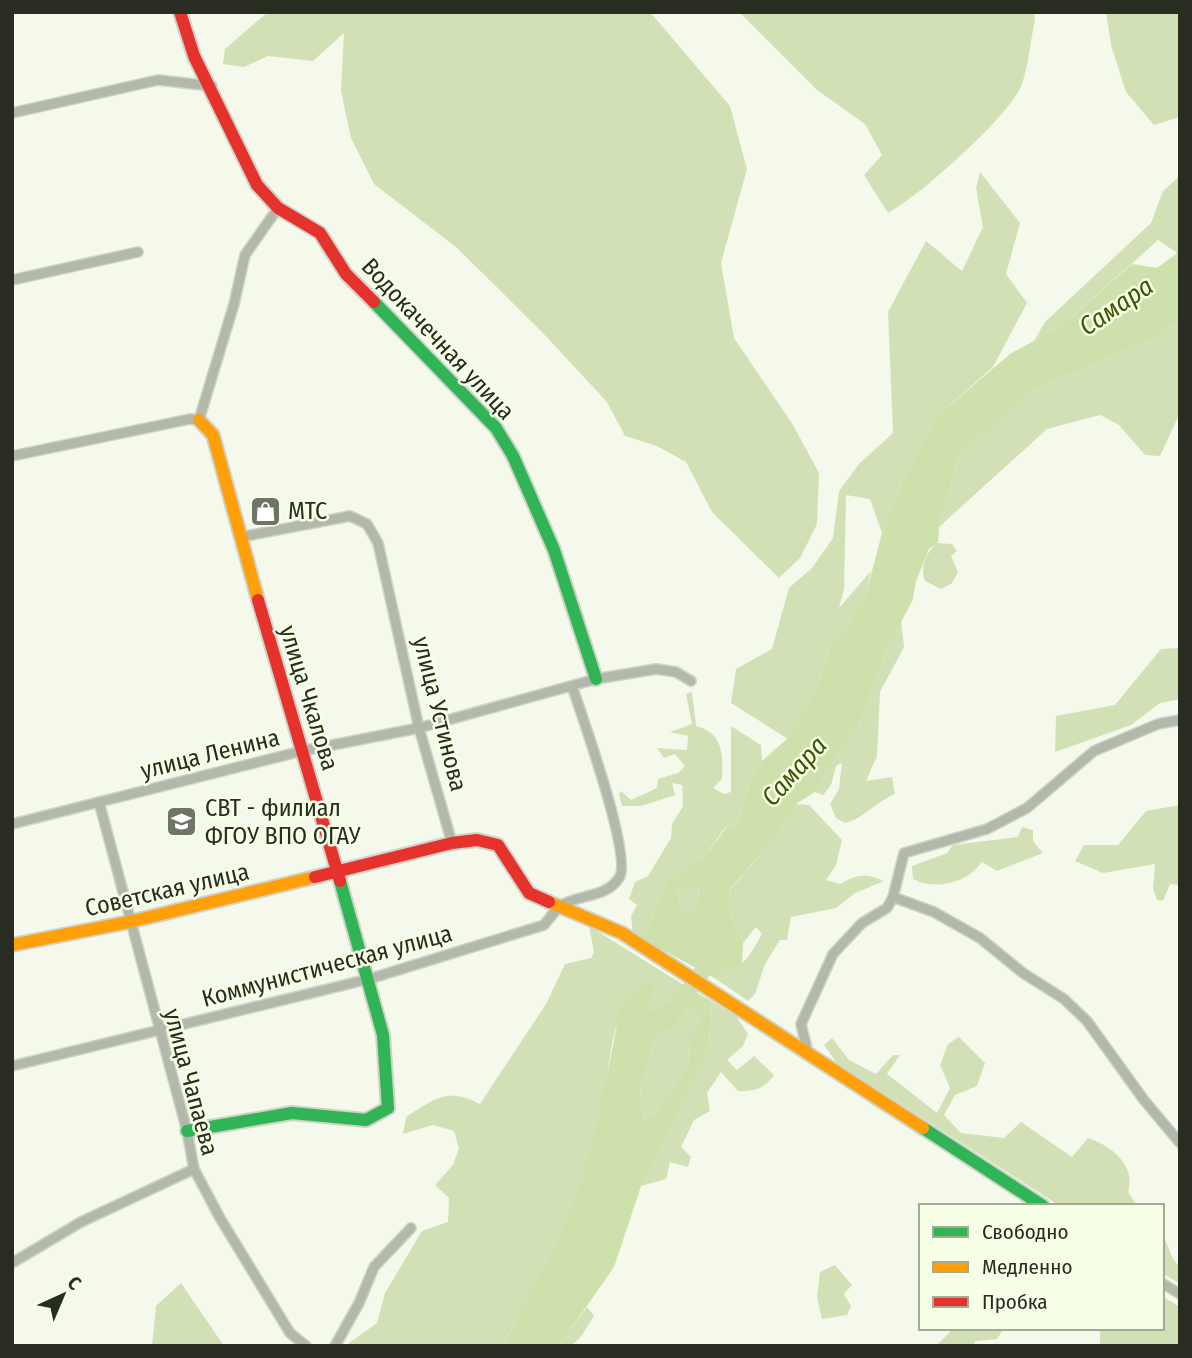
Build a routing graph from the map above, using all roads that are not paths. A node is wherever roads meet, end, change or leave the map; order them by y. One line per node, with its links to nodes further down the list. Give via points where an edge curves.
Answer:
1 (180, 12): 2 (street, Водокачечная улица, via 194,56)
2 (212, 86): 3 (street, via 158,80); 4 (street, Водокачечная улица, via 257,185)
3 (12, 113)
4 (278, 208): 7 (street, via 245,255); 10 (street, Водокачечная улица, via 320,233 346,274 503,439 553,549)
5 (138, 252): 6 (street)
6 (12, 280)
7 (200, 420): 8 (street); 9 (street, улица Чкалова, via 213,435)
8 (12, 456)
9 (241, 537): 14 (street, улица Устинова, via 349,516 367,524 378,543); 15 (street, улица Чкалова)
10 (596, 679): 11 (street, улица Ленина, via 656,669 676,672); 12 (street, улица Ленина)
11 (691, 681)
12 (572, 686): 14 (street, улица Ленина); 21 (street, via 613,813 622,864 621,877 609,889)
13 (1180, 718): 20 (street, via 1094,751 1027,808 987,829 904,853)
14 (419, 728): 15 (street, улица Ленина); 18 (street, улица Устинова)
15 (302, 751): 16 (street, улица Ленина); 19 (street, улица Чкалова)
16 (99, 802): 17 (street, улица Ленина); 22 (street, улица Чапаева)
17 (12, 824)
18 (452, 843): 19 (street, Советская улица); 21 (street, via 477,840 498,845 529,892)
19 (339, 871): 22 (street, Советская улица); 24 (street, улица Чкалова)
20 (893, 897): 26 (street, via 887,908 862,923 833,954 801,1024); 29 (street, via 934,912 981,938 1064,999 1087,1021)
21 (561, 905): 24 (street, Коммунистическая улица, via 544,925); 26 (street, via 622,933)
22 (129, 922): 23 (street, Советская улица); 25 (street, улица Чапаева)
23 (12, 945)
24 (369, 979): 25 (street, Коммунистическая улица); 28 (street, улица Чкалова, via 383,1035 389,1096 383,1114 351,1121 331,1114 264,1115)
25 (158, 1030): 27 (street, Коммунистическая улица); 28 (street, улица Чапаева)
26 (808, 1053): 31 (street)
27 (12, 1066)
28 (187, 1131): 30 (street, улица Чапаева)
29 (1180, 1143)
30 (194, 1169): 33 (street, via 81,1222); 36 (street, улица Чапаева, via 265,1294 290,1333)
31 (1040, 1204)
32 (411, 1228): 37 (street, via 374,1267)
33 (12, 1263)
34 (1164, 1284): 35 (street)
35 (1180, 1294)
36 (306, 1346)
37 (335, 1346)

